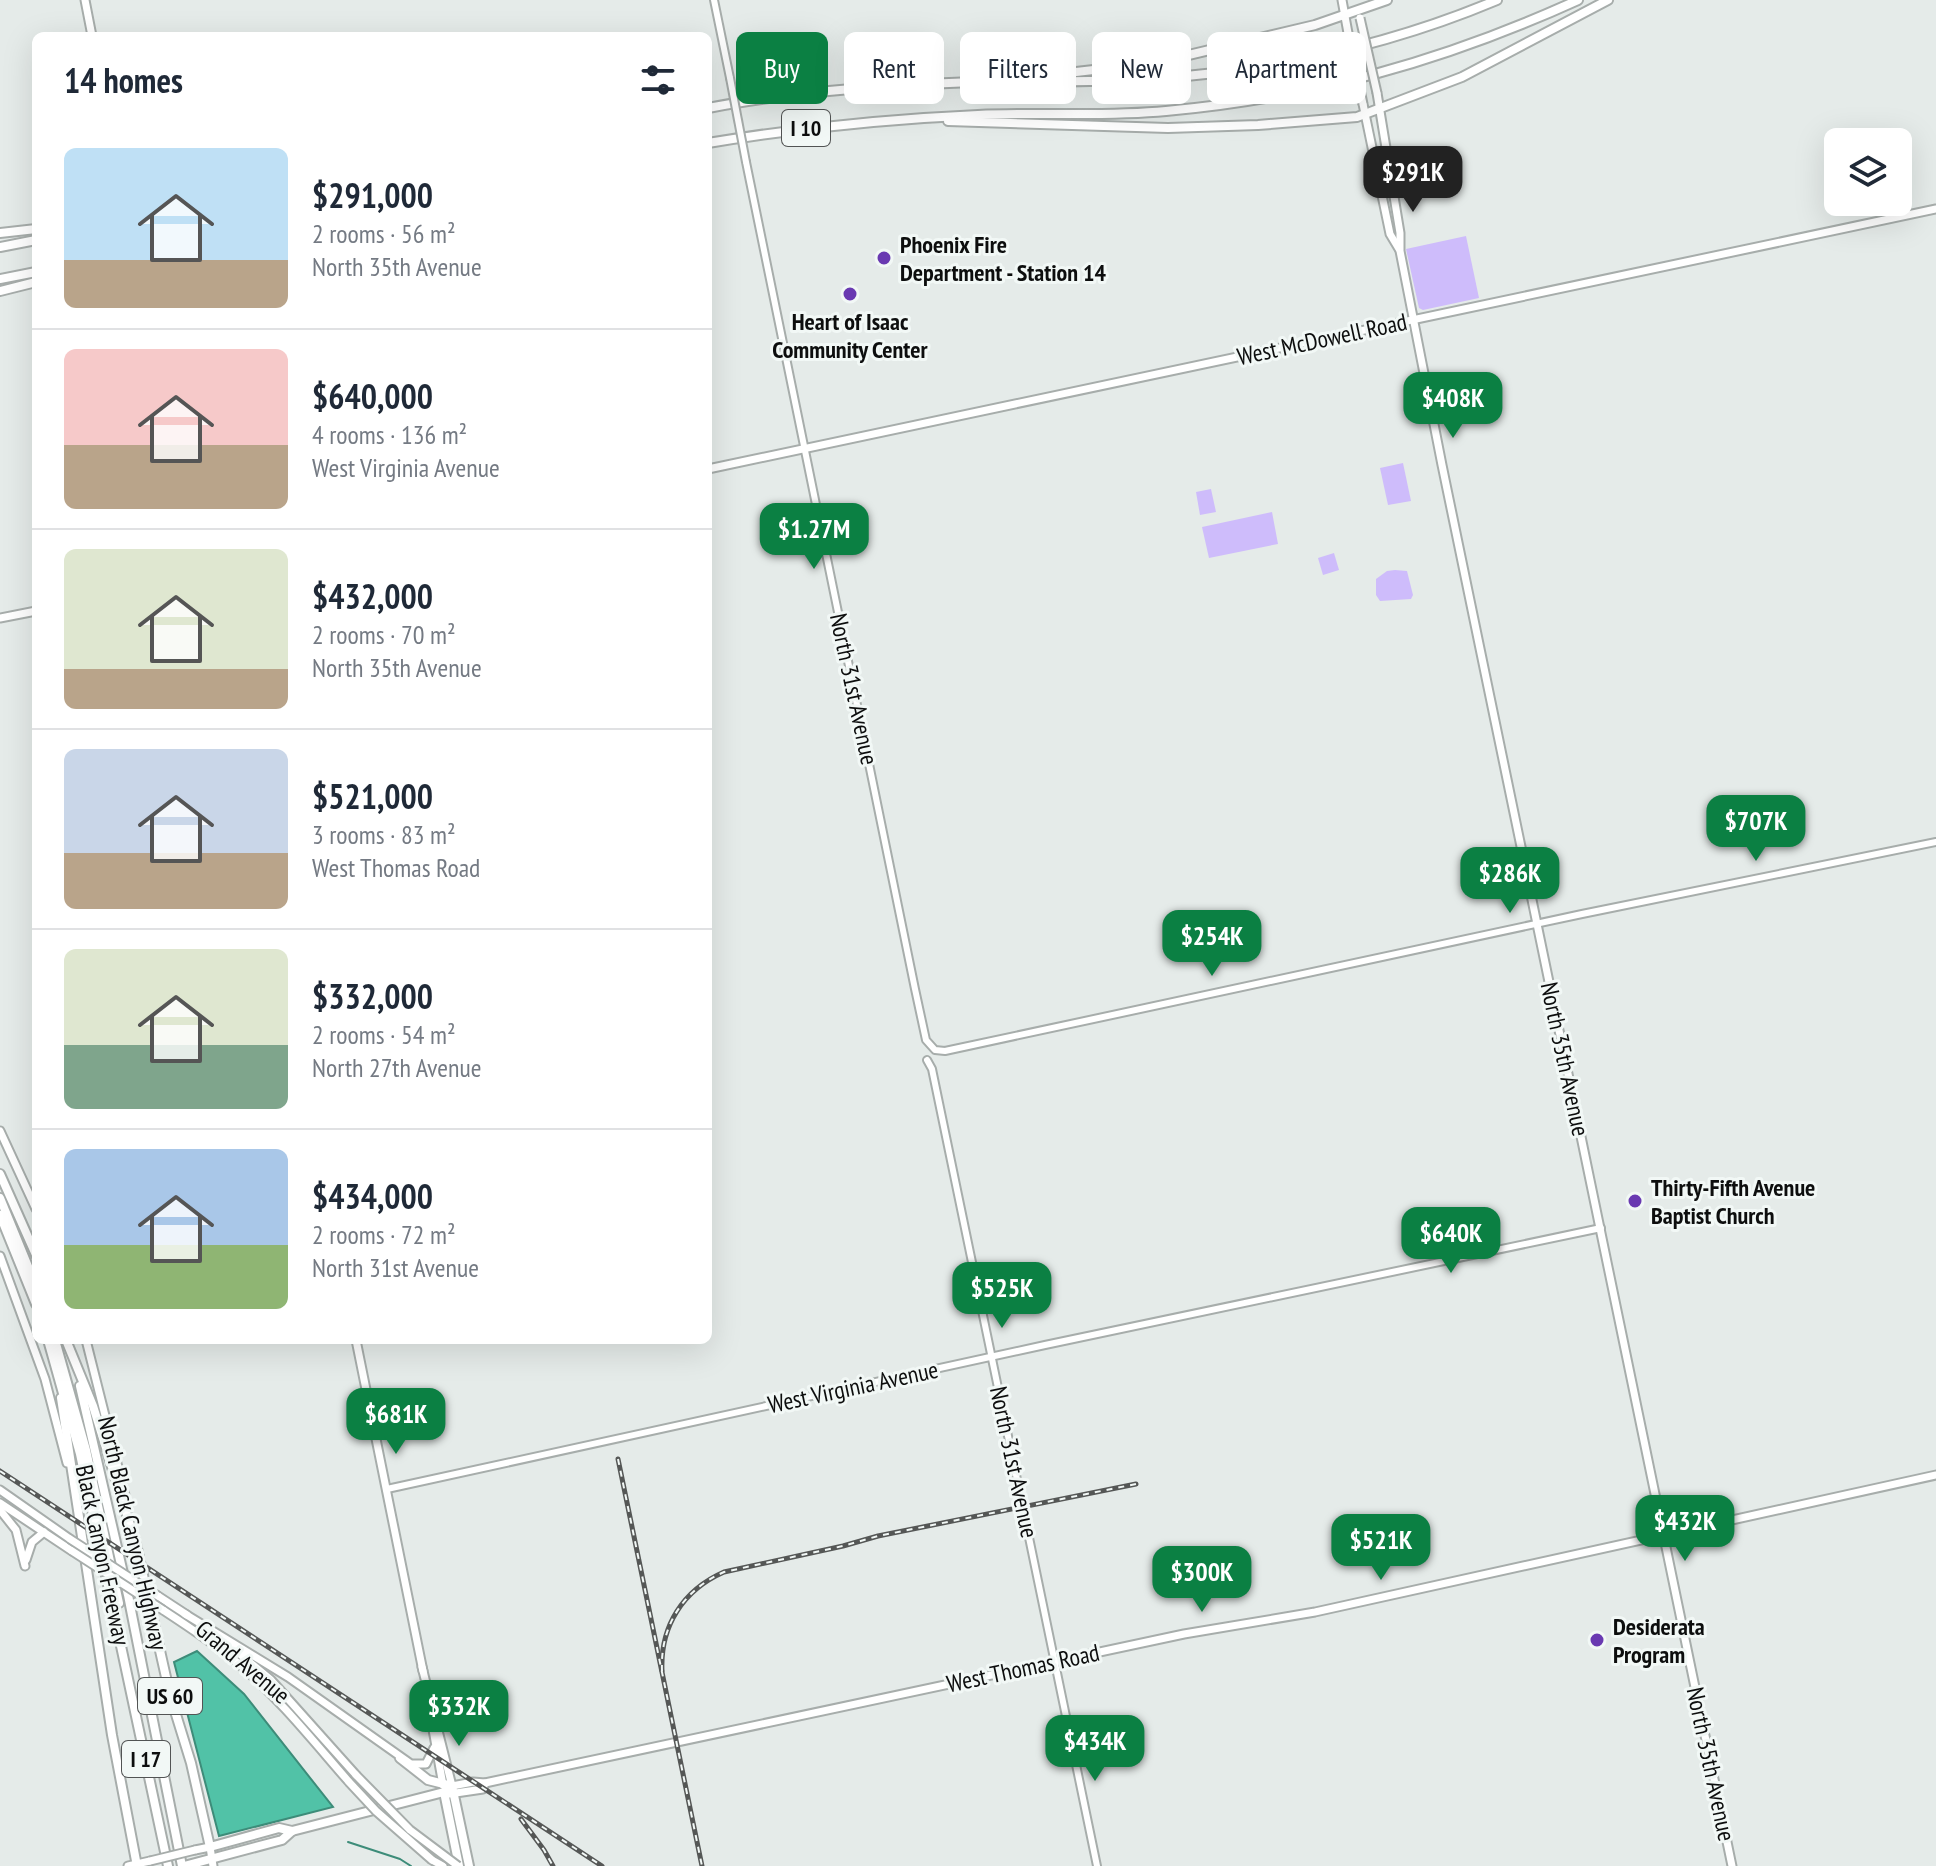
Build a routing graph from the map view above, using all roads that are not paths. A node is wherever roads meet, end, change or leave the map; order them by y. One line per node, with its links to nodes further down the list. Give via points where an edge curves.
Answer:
1 (85, 0): 10 (main road)
2 (714, 0): 30 (street, North 31st Avenue, bridge)
3 (1342, 0): 9 (main road, North 35th Avenue)
4 (1387, 0): 8 (highway)
5 (1497, 0): 12 (highway, I 10, via 1339,52 1230,72)
6 (1578, 0): 17 (highway, I 10, via 1432,59 1291,94 1162,111)
7 (1608, 0): 14 (highway, via 1462,77)
8 (1358, 9): 9 (highway); 14 (main road, North 35th Avenue, bridge)
9 (1346, 18): 11 (highway, via 1155,63); 16 (main road, North 35th Avenue, bridge)
10 (91, 32)
11 (944, 81)
12 (944, 84)
13 (844, 90): 15 (highway, I 10)
14 (1379, 105): 16 (highway); 24 (main road, North 35th Avenue)
15 (712, 107)
16 (1364, 109): 17 (highway, via 1258,125 1168,128); 24 (main road, North 35th Avenue, via 1390,234)
17 (904, 119): 18 (highway, I 10)
18 (712, 142)
19 (1936, 209): 29 (main road, West McDowell Road)
20 (32, 229): 21 (highway)
21 (0, 233)
22 (32, 241): 23 (highway)
23 (0, 247)
24 (1400, 251): 29 (main road, North 35th Avenue)
25 (32, 273): 26 (highway)
26 (0, 279)
27 (32, 283): 28 (highway)
28 (0, 291)
29 (1413, 319): 30 (main road, West McDowell Road); 35 (main road, North 35th Avenue)
30 (803, 449): 31 (main road, West McDowell Road); 35 (street, North 31st Avenue, via 930,1047 945,1051)
31 (712, 468)
32 (32, 612): 33 (main road)
33 (0, 618)
34 (1936, 842): 35 (street)
35 (1538, 924): 42 (main road, North 35th Avenue)
36 (927, 1060): 55 (street, North 31st Avenue)
37 (0, 1131): 40 (main road)
38 (0, 1174): 43 (highway)
39 (0, 1198): 45 (highway)
40 (32, 1200)
41 (0, 1215): 46 (highway)
42 (1601, 1228): 55 (street, West Virginia Avenue); 64 (main road, North 35th Avenue)
43 (32, 1246)
44 (1, 1260): 47 (main road, North Black Canyon Highway)
45 (32, 1276)
46 (32, 1294)
47 (32, 1344)
48 (32, 1344): 62 (main road, North Black Canyon Highway, via 64,1446)
49 (49, 1344): 56 (highway, Black Canyon Freeway / I 17)
50 (56, 1344): 76 (highway, via 86,1450)
51 (67, 1344): 77 (highway, Black Canyon Freeway / I 17, via 100,1464)
52 (68, 1344): 65 (highway)
53 (87, 1344): 65 (main road, North Black Canyon Highway)
54 (357, 1344): 58 (main road)
55 (992, 1356): 58 (street, West Virginia Avenue); 67 (street, North 31st Avenue)
56 (55, 1361): 62 (highway, US 60); 76 (highway, Black Canyon Freeway / I 17, via 84,1468)
57 (1936, 1475): 64 (main road, West Thomas Road)
58 (387, 1489): 68 (main road)
59 (0, 1490): 66 (main road, Grand Avenue, bridge)
60 (0, 1503): 63 (main road, Grand Avenue)
61 (0, 1510): 63 (main road, via 19,1537 25,1566 32,1542)
62 (83, 1531): 75 (highway, North Black Canyon Highway / US 60)
63 (44, 1532): 78 (main road, Grand Avenue, bridge, via 224,1652 288,1713 376,1811)
64 (1664, 1536): 67 (main road, West Thomas Road, via 1327,1610); 82 (main road, North 35th Avenue)
65 (136, 1544): 73 (highway, North Black Canyon Highway / US 60)
66 (185, 1614): 70 (main road, via 288,1677); 79 (main road, Grand Avenue, bridge, via 271,1680 410,1830)
67 (1055, 1661): 71 (main road, West Thomas Road, via 485,1783 483,1789); 81 (street, North 31st Avenue)
68 (422, 1667): 69 (main road); 71 (main road)
69 (435, 1746): 70 (main road, via 424,1765); 71 (main road)
70 (400, 1758): 71 (highway)
71 (448, 1789): 72 (highway, West Thomas Road); 79 (highway); 80 (highway)
72 (292, 1831): 73 (highway, West Thomas Road, via 279,1828); 74 (highway, West Thomas Road, via 282,1840)
73 (210, 1847): 74 (main road, North Black Canyon Highway); 75 (main road, West Thomas Road, bridge)
74 (212, 1863): 77 (highway, West Thomas Road)
75 (134, 1865)
76 (171, 1866)
77 (183, 1866)
78 (441, 1866)
79 (458, 1866)
80 (469, 1866)
81 (1097, 1866)
82 (1732, 1866)

